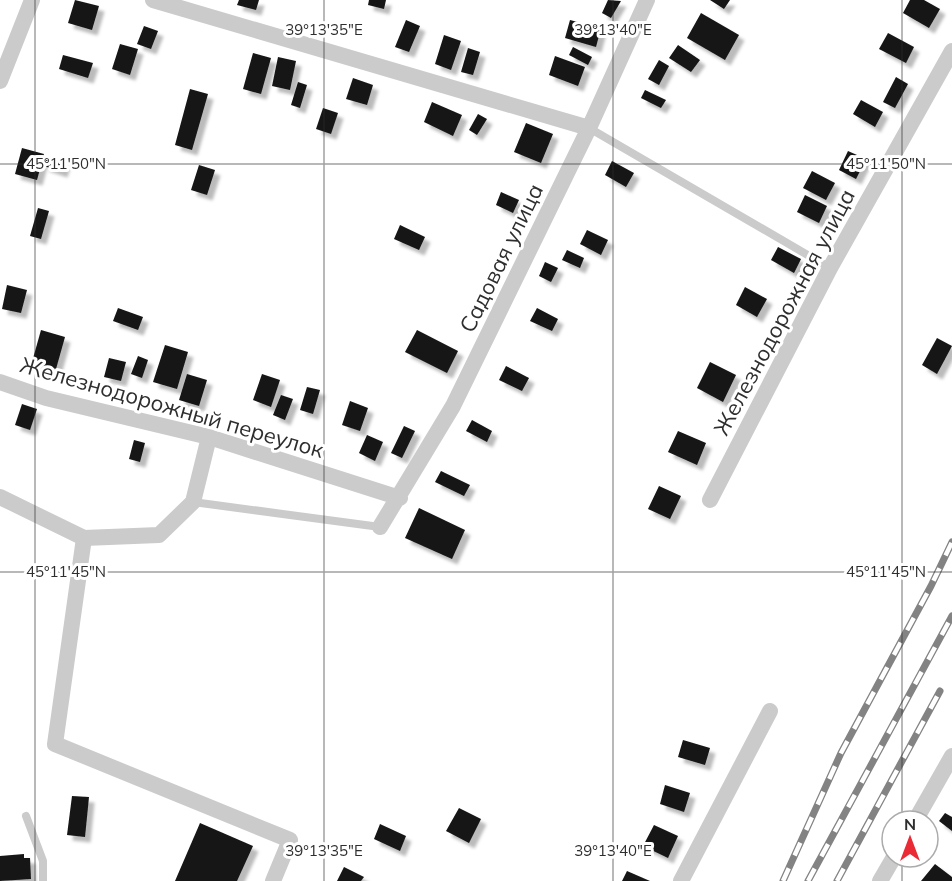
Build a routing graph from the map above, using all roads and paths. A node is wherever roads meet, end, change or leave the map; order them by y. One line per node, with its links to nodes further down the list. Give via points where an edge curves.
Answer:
1 (32, 0): 5 (street)
2 (153, 0): 6 (street)
3 (648, 0): 6 (street, Садовая улица)
4 (952, 51): 7 (street, Железнодорожная улица)
5 (0, 81)
6 (589, 128): 7 (lane); 11 (street, Садовая улица, via 453,406)
7 (830, 268): 12 (street, Железнодорожная улица)
8 (0, 382): 9 (street, Железнодорожный переулок, via 46,398)
9 (209, 437): 11 (street, Железнодорожный переулок); 13 (street)
10 (0, 497): 15 (street)
11 (400, 498): 14 (street, Садовая улица)
12 (710, 500)
13 (194, 502): 14 (lane); 15 (street, via 159,535)
14 (380, 527)
15 (84, 538): 21 (street, via 55,744 290,840)
16 (770, 711): 22 (street)
17 (952, 756): 18 (street)
18 (922, 809)
19 (26, 816): 20 (lane, via 43,861)
20 (43, 881)
21 (273, 881)
22 (681, 881)

